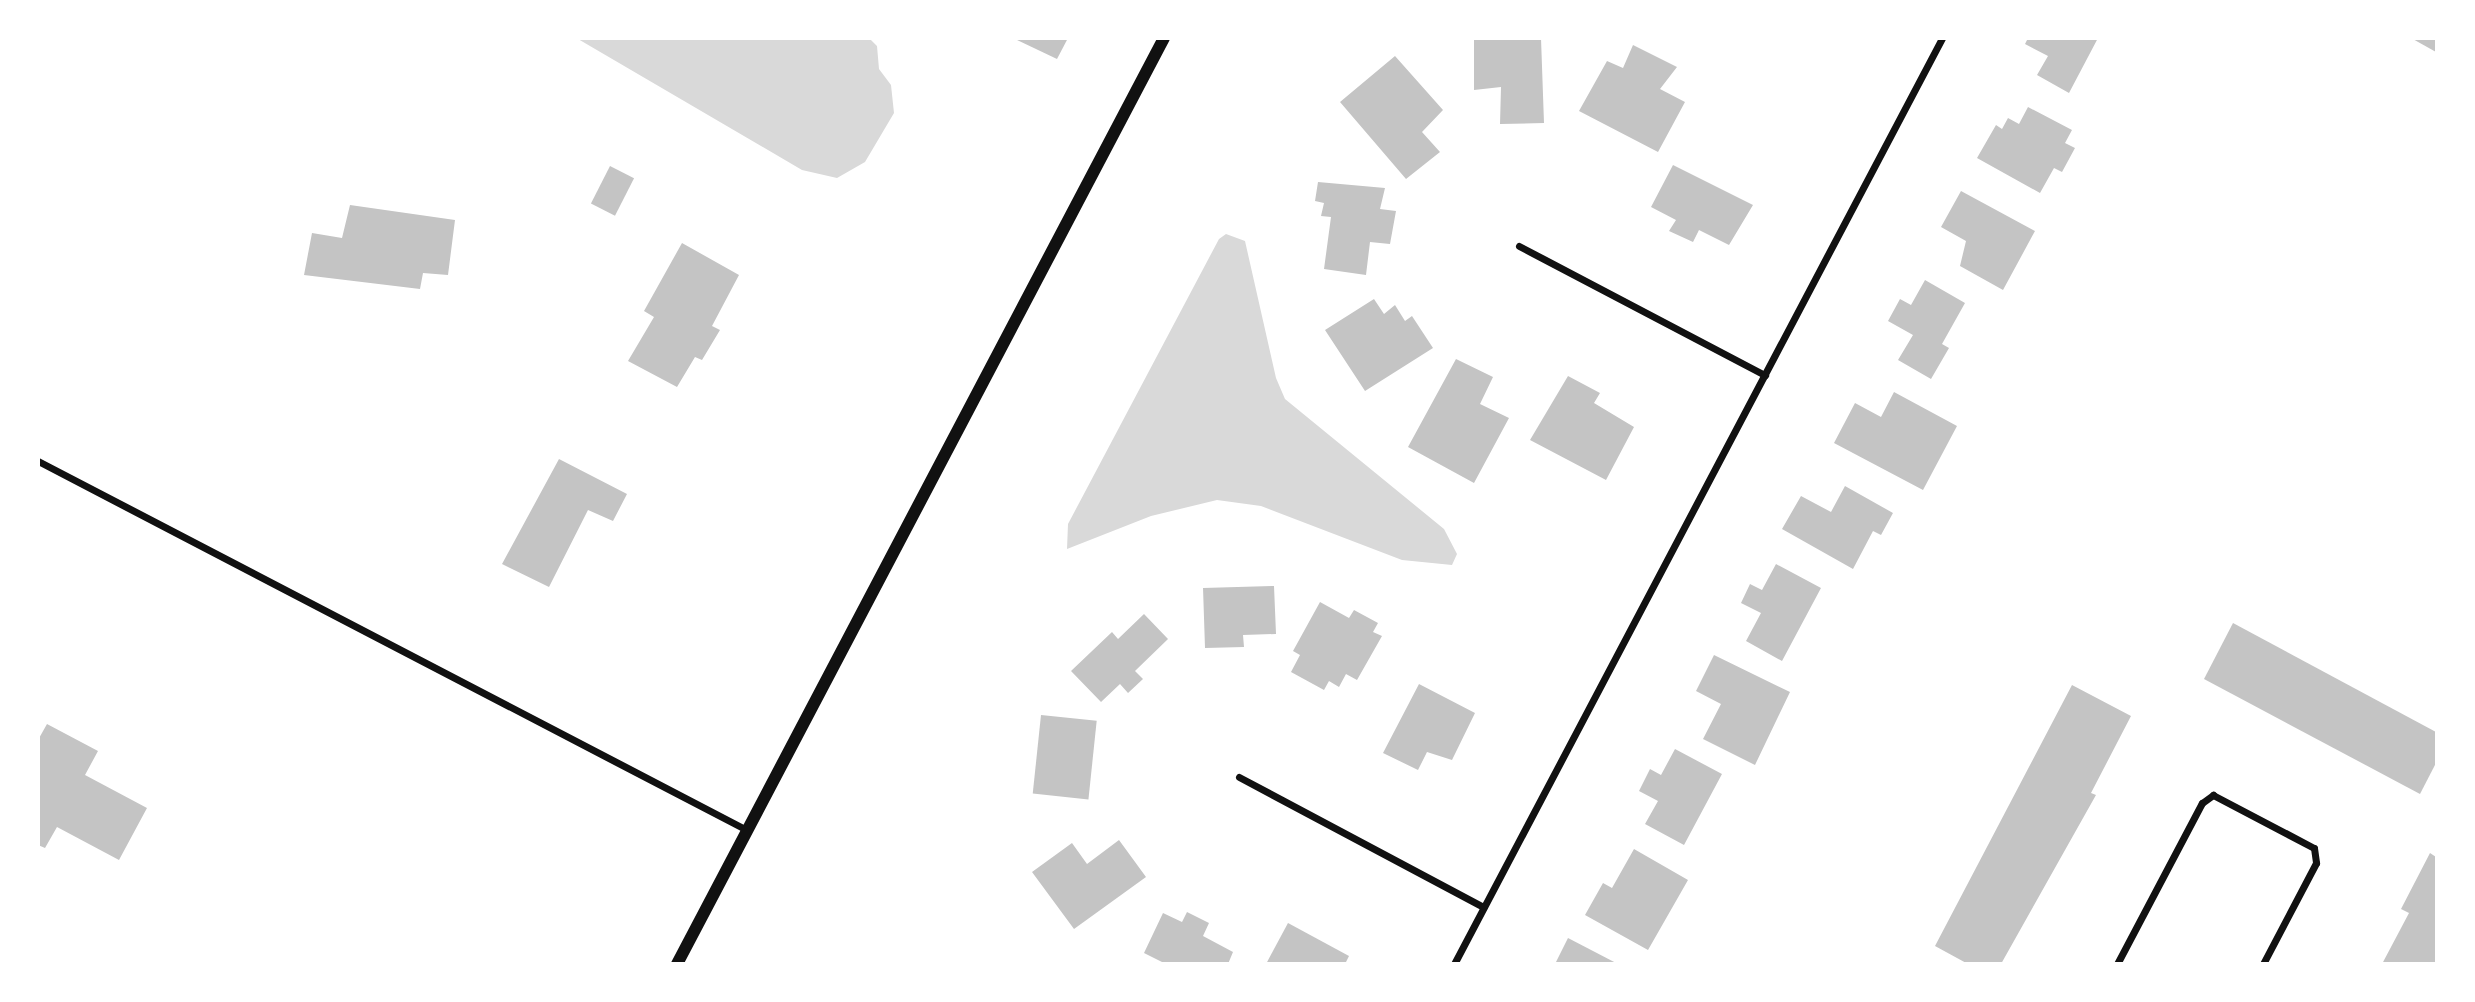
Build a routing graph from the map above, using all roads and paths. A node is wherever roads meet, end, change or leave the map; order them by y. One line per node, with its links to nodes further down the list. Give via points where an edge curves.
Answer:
1 (1164, 38): 7 (street)
2 (1942, 38): 4 (street)
3 (1520, 246): 4 (street)
4 (1765, 375): 8 (street)
5 (38, 461): 7 (street)
6 (1239, 777): 8 (street)
7 (744, 829): 9 (street)
8 (1484, 907): 10 (street)
9 (677, 964)
10 (1454, 964)
11 (2117, 964): 12 (street, via 2202,803 2213,795 2314,848 2316,863)
12 (2263, 964)

